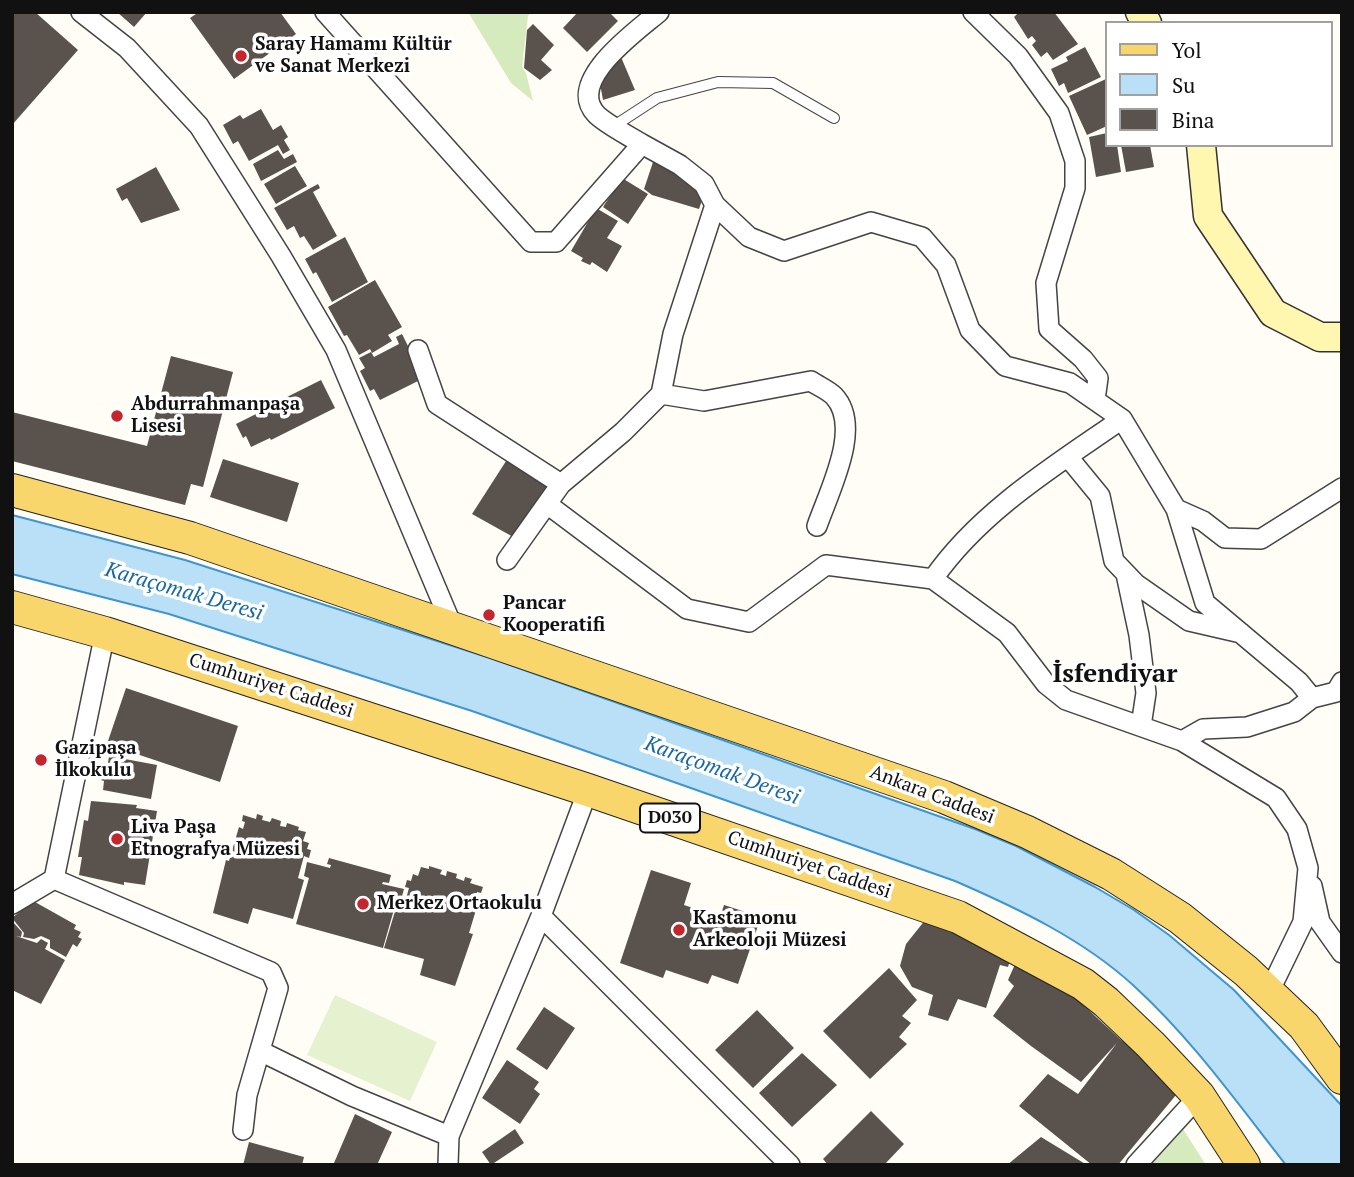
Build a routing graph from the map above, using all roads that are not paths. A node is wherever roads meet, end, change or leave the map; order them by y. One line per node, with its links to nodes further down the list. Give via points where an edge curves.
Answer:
1 (81, 12): 26 (street, via 127,48 199,126 281,256 336,350)
2 (325, 12): 7 (street, via 531,242 556,242)
3 (659, 12): 6 (street, via 604,61 591,79 589,101 596,114)
4 (973, 12): 13 (street, via 1018,56 1059,113 1075,161 1075,188 1046,283 1049,329 1098,378)
5 (834, 118): 6 (lane, via 773,83 718,82 657,99)
6 (614, 126): 7 (street)
7 (642, 144): 9 (street, via 704,184)
8 (1201, 147): 10 (street, via 1208,216 1273,313 1320,337)
9 (715, 205): 12 (street, via 673,334); 13 (street, via 749,237 784,251 871,222 922,237 946,265 970,330 1005,366 1070,383)
10 (1342, 337)
11 (418, 350): 16 (street, via 437,404)
12 (662, 394): 16 (street); 21 (street, via 704,401 811,381 833,395 843,410 846,442)
13 (1095, 400): 14 (street)
14 (1122, 419): 15 (street); 20 (street)
15 (1068, 457): 23 (street, via 1100,496 1114,561); 24 (street, via 1012,496 945,561)
16 (561, 484): 19 (street)
17 (1342, 488): 20 (street, via 1261,539 1225,538)
18 (12, 490): 26 (main road, Ankara Caddesi, via 190,538)
19 (547, 503): 22 (street); 24 (street, via 687,609 749,622 826,565)
20 (1176, 509): 28 (street, via 1205,603)
21 (817, 526)
22 (507, 560)
23 (1126, 574): 28 (street, via 1189,621); 31 (street, via 1146,693)
24 (933, 579): 31 (street, via 1007,634 1046,684 1066,700)
25 (12, 607): 27 (main road, Cumhuriyet Caddesi / D030)
26 (453, 628): 39 (main road, Ankara Caddesi, via 944,797 1027,832 1111,874 1180,918)
27 (106, 633): 33 (main road, Cumhuriyet Caddesi / D030); 35 (street)
28 (1241, 633): 30 (street)
29 (1342, 682): 30 (street, via 1336,692)
30 (1312, 698): 32 (street, via 1294,712 1247,727 1203,729)
31 (1141, 726): 32 (street)
32 (1182, 741): 34 (street, via 1276,798 1297,829)
33 (588, 790): 37 (street); 42 (main road, Cumhuriyet Caddesi / D030, via 958,917 1083,984 1107,1002)
34 (1308, 867): 38 (street, via 1320,922); 39 (street, via 1303,922)
35 (54, 879): 36 (street); 40 (street, via 271,972 278,988)
36 (12, 904)
37 (541, 916): 44 (street); 46 (street)
38 (1342, 953)
39 (1269, 992): 41 (main road, Ankara Caddesi, via 1304,1026)
40 (260, 1051): 43 (street); 44 (street)
41 (1342, 1078)
42 (1199, 1096): 47 (street); 48 (main road, Cumhuriyet Caddesi / D030)
43 (243, 1130)
44 (449, 1136): 45 (street)
45 (448, 1165)
46 (790, 1165)
47 (1136, 1165)
48 (1244, 1165)

